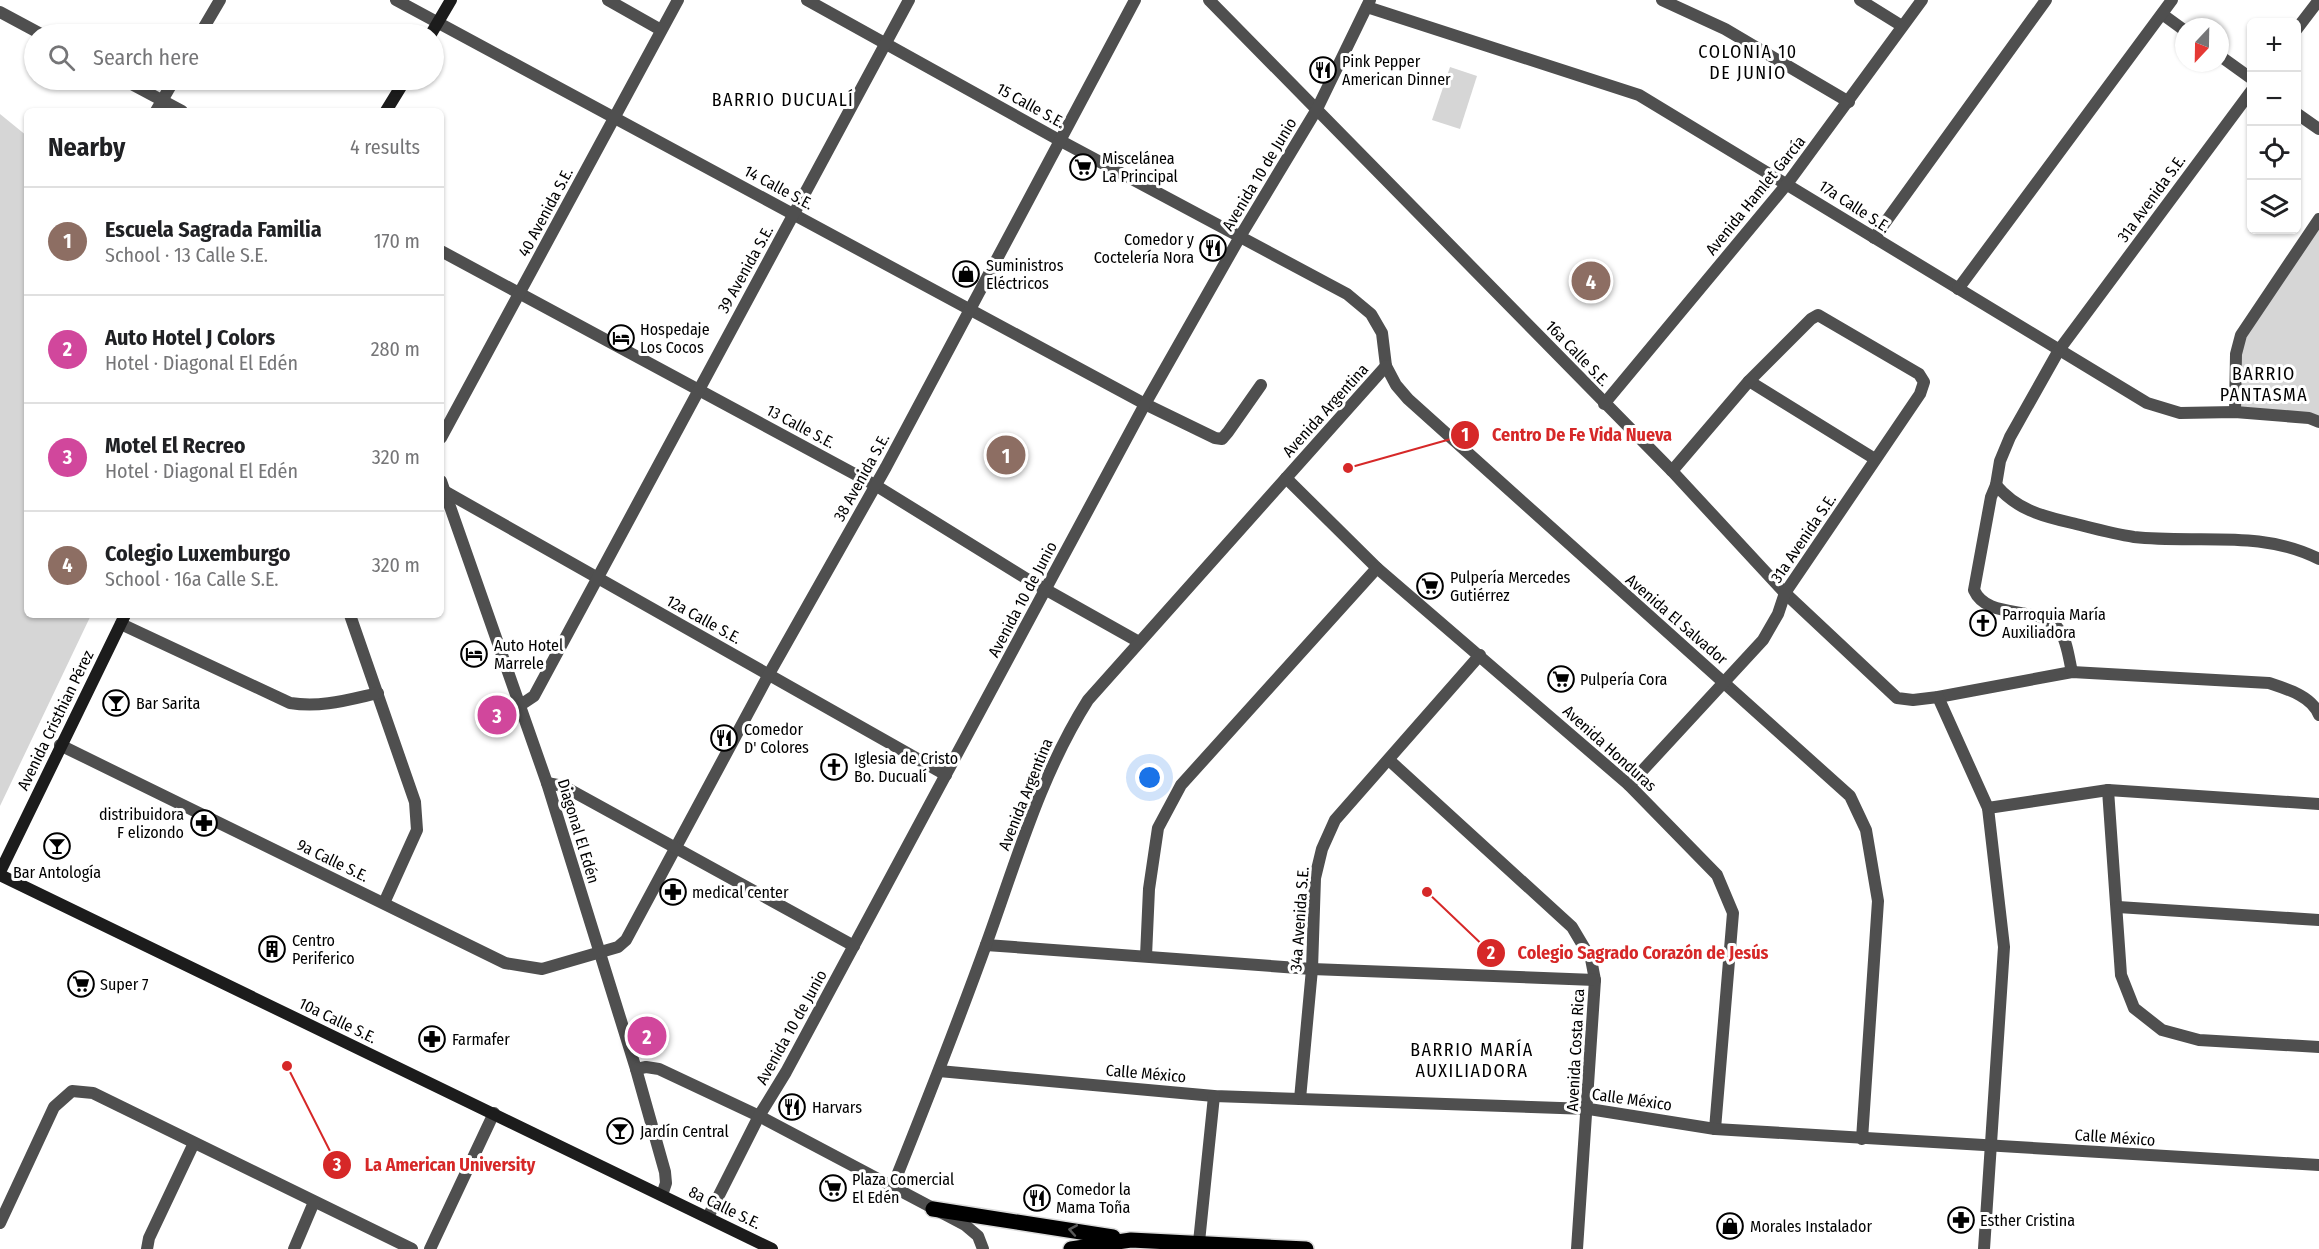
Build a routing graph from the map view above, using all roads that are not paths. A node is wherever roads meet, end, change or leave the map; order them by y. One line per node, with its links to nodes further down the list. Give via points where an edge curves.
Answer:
1 (220, 0): 22 (street)
2 (396, 0): 19 (street, 14 Calle S.E.)
3 (451, 0): 19 (street)
4 (608, 0): 26 (street)
5 (678, 0): 26 (street, 40 Avenida S.E.)
6 (807, 0): 27 (street, 15 Calle S.E.)
7 (909, 0): 27 (street, 39 Avenida S.E.)
8 (1135, 0): 41 (street, 38 Avenida S.E.)
9 (1209, 0): 37 (street, 16a Calle S.E.)
10 (1662, 0): 34 (street, via 1725,29)
11 (1860, 0): 25 (street)
12 (1922, 0): 25 (street, Avenida Hamlet García)
13 (2046, 0): 46 (street)
14 (2172, 0): 18 (street)
15 (2319, 0): 21 (street)
16 (1368, 4): 37 (street, Avenida 10 de Junio); 42 (street, 17a Calle S.E., via 1639,95)
17 (0, 12): 23 (street)
18 (2162, 14): 20 (street); 48 (street)
19 (438, 23)
20 (2175, 23)
21 (2301, 23)
22 (206, 24)
23 (24, 25)
24 (444, 26): 39 (street, 14 Calle S.E.)
25 (1902, 26): 34 (street, Avenida Hamlet García)
26 (661, 30): 39 (street, 40 Avenida S.E.)
27 (887, 43): 41 (street, 15 Calle S.E.); 43 (street, 39 Avenida S.E.)
28 (2229, 62): 29 (street)
29 (2247, 75)
30 (137, 90): 35 (street)
31 (168, 90): 35 (street)
32 (399, 90): 36 (street)
33 (2247, 97): 51 (street, 31a Avenida S.E.)
34 (1849, 102): 42 (street, Avenida Hamlet García)
35 (159, 106)
36 (388, 108)
37 (1317, 109): 45 (street, Avenida 10 de Junio); 57 (street, 16a Calle S.E.)
38 (2301, 116): 40 (street)
39 (614, 117): 43 (street, 14 Calle S.E.); 49 (street, 40 Avenida S.E.)
40 (2319, 129)
41 (1059, 140): 45 (street, 15 Calle S.E.); 50 (street, 38 Avenida S.E.)
42 (1787, 184): 46 (street, 17a Calle S.E.); 57 (street, Avenida Hamlet García)
43 (794, 214): 50 (street, 14 Calle S.E.); 55 (street, 39 Avenida S.E.)
44 (2319, 219): 58 (street, via 2241,335 2236,354)
45 (1241, 235): 52 (street, Avenida El Salvador, via 1347,294 1371,314 1382,333); 56 (street, Avenida 10 de Junio)
46 (1874, 238): 48 (street, 17a Calle S.E.)
47 (444, 253): 49 (street, 13 Calle S.E.)
48 (1958, 289): 51 (street, 17a Calle S.E.)
49 (521, 294): 55 (street, 13 Calle S.E.); 60 (street, 40 Avenida S.E.)
50 (970, 309): 56 (street, 14 Calle S.E.); 64 (street, 38 Avenida S.E.)
51 (2060, 350): 58 (street, 17a Calle S.E., via 2147,403 2180,413); 65 (street, 31a Avenida S.E., via 2010,437)
52 (1386, 366): 63 (street, Avenida Argentina); 79 (street, Avenida El Salvador, via 1408,399)
53 (1749, 381): 61 (street); 61 (street, 31a Avenida S.E., via 1818,315 1919,374 1924,382 1920,394); 62 (street)
54 (1261, 385): 56 (street, 14 Calle S.E., via 1222,439)
55 (698, 390): 64 (street, 13 Calle S.E.); 70 (street, 39 Avenida S.E.)
56 (1145, 404): 71 (street, Avenida 10 de Junio)
57 (1604, 404): 62 (street, 16a Calle S.E.)
58 (2235, 412): 59 (street, 17a Calle S.E.)
59 (2319, 422)
60 (444, 433)
61 (1875, 459): 72 (street, 31a Avenida S.E.)
62 (1672, 471): 72 (street, 16a Calle S.E.)
63 (1286, 478): 69 (street, Avenida Honduras); 75 (street, Avenida Argentina)
64 (875, 485): 71 (street, 13 Calle S.E.); 78 (street, 38 Avenida S.E.)
65 (1996, 485): 68 (street, via 2009,500 2030,512 2107,531 2134,537 2270,541); 77 (street, 31a Avenida S.E., via 1974,590 1978,599 1993,606 2055,625)
66 (444, 488): 70 (street, 12a Calle S.E.)
67 (444, 490): 82 (street, Diagonal El Edén)
68 (2319, 560)
69 (1377, 568): 76 (street, Avenida Honduras); 100 (street, via 1181,785 1158,828 1149,889)
70 (600, 579): 78 (street, 12a Calle S.E.); 82 (street, 39 Avenida S.E., via 534,696)
71 (1046, 589): 75 (street, 13 Calle S.E.); 86 (street, Avenida 10 de Junio)
72 (1785, 593): 79 (street, 31a Avenida S.E., via 1763,640); 81 (street, 16a Calle S.E., via 1897,698)
73 (351, 618): 80 (street)
74 (123, 620): 80 (street, via 290,703 329,705); 84 (street, Avenida Cristhian Pérez)
75 (1139, 642): 97 (street, Avenida Argentina, via 1088,700 1066,735 1043,785)
76 (1480, 655): 85 (street, 34a Avenida S.E.); 88 (street, Avenida Honduras)
77 (2072, 672): 81 (street, 16a Calle S.E.); 83 (street, 16a Calle S.E., via 2269,683 2294,691)
78 (769, 674): 86 (street, 12a Calle S.E.); 92 (street, 38 Avenida S.E.)
79 (1724, 682): 88 (street, 31a Avenida S.E.); 112 (street, Avenida El Salvador, via 1850,796 1866,830 1878,901)
80 (378, 693): 94 (street, via 415,802 417,830)
81 (1938, 697): 91 (street)
82 (519, 706): 87 (street, Diagonal El Edén)
83 (2319, 715)
84 (60, 745): 93 (street, Avenida Cristhian Pérez); 94 (street, 9a Calle S.E.)
85 (1389, 760): 101 (street, 34a Avenida S.E., via 1335,820 1322,849 1315,878); 102 (street, Avenida Costa Rica, via 1572,927 1591,959)
86 (946, 775): 98 (street, Avenida 10 de Junio)
87 (547, 783): 92 (street, via 563,786); 99 (street, Diagonal El Edén)
88 (1629, 785): 111 (street, Avenida Honduras, via 1717,875 1733,913)
89 (2108, 790): 90 (street); 91 (street); 95 (street)
90 (2319, 804)
91 (1988, 808): 114 (street, via 2004,947)
92 (677, 848): 98 (street); 99 (street, 38 Avenida S.E., via 627,940)
93 (0, 874): 109 (street, 10a Calle S.E.)
94 (384, 903): 99 (street, 9a Calle S.E., via 505,963 542,969)
95 (2118, 907): 96 (street); 103 (street, via 2121,975 2134,1008 2162,1030 2199,1040)
96 (2319, 920)
97 (986, 945): 100 (street); 105 (street, Avenida Argentina)
98 (854, 946): 110 (street, Avenida 10 de Junio)
99 (599, 953): 104 (street, Diagonal El Edén)
100 (1146, 956): 101 (street)
101 (1312, 969): 102 (street); 107 (street, 34a Avenida S.E.)
102 (1595, 980): 108 (street, Avenida Costa Rica)
103 (2319, 1047)
104 (636, 1070): 110 (street, via 659,1069); 117 (street, Diagonal El Edén, via 665,1172)
105 (939, 1071): 106 (street, Calle México); 116 (street, Avenida Argentina)
106 (1214, 1096): 107 (street, Calle México); 123 (street)
107 (1300, 1099): 108 (street, Calle México)
108 (1589, 1110): 111 (street, Calle México); 132 (street, Avenida Costa Rica)
109 (494, 1113): 117 (street, 10a Calle S.E.); 127 (street)
110 (759, 1116): 116 (street); 120 (street, Avenida 10 de Junio)
111 (1715, 1129): 112 (street, Calle México)
112 (1862, 1139): 114 (street, Calle México)
113 (194, 1143): 118 (street); 121 (street, via 93,1093 72,1091 54,1107); 124 (street)
114 (1989, 1144): 115 (street, Calle México); 133 (street)
115 (2319, 1165)
116 (892, 1188): 119 (street)
117 (662, 1195): 120 (street, 8a Calle S.E.)
118 (314, 1202): 125 (street); 126 (street)
119 (933, 1209): 122 (main road, one-way to 119); 129 (street, via 972,1230)
120 (708, 1217): 128 (street, 8a Calle S.E.)
121 (1, 1220)
122 (1131, 1240): 123 (main road); 130 (main road)
123 (1199, 1242): 131 (main road)
124 (147, 1249)
125 (294, 1249)
126 (412, 1249)
127 (430, 1249)
128 (772, 1249)
129 (983, 1249)
130 (1071, 1249)
131 (1306, 1249)
132 (1577, 1249)
133 (1984, 1249)

